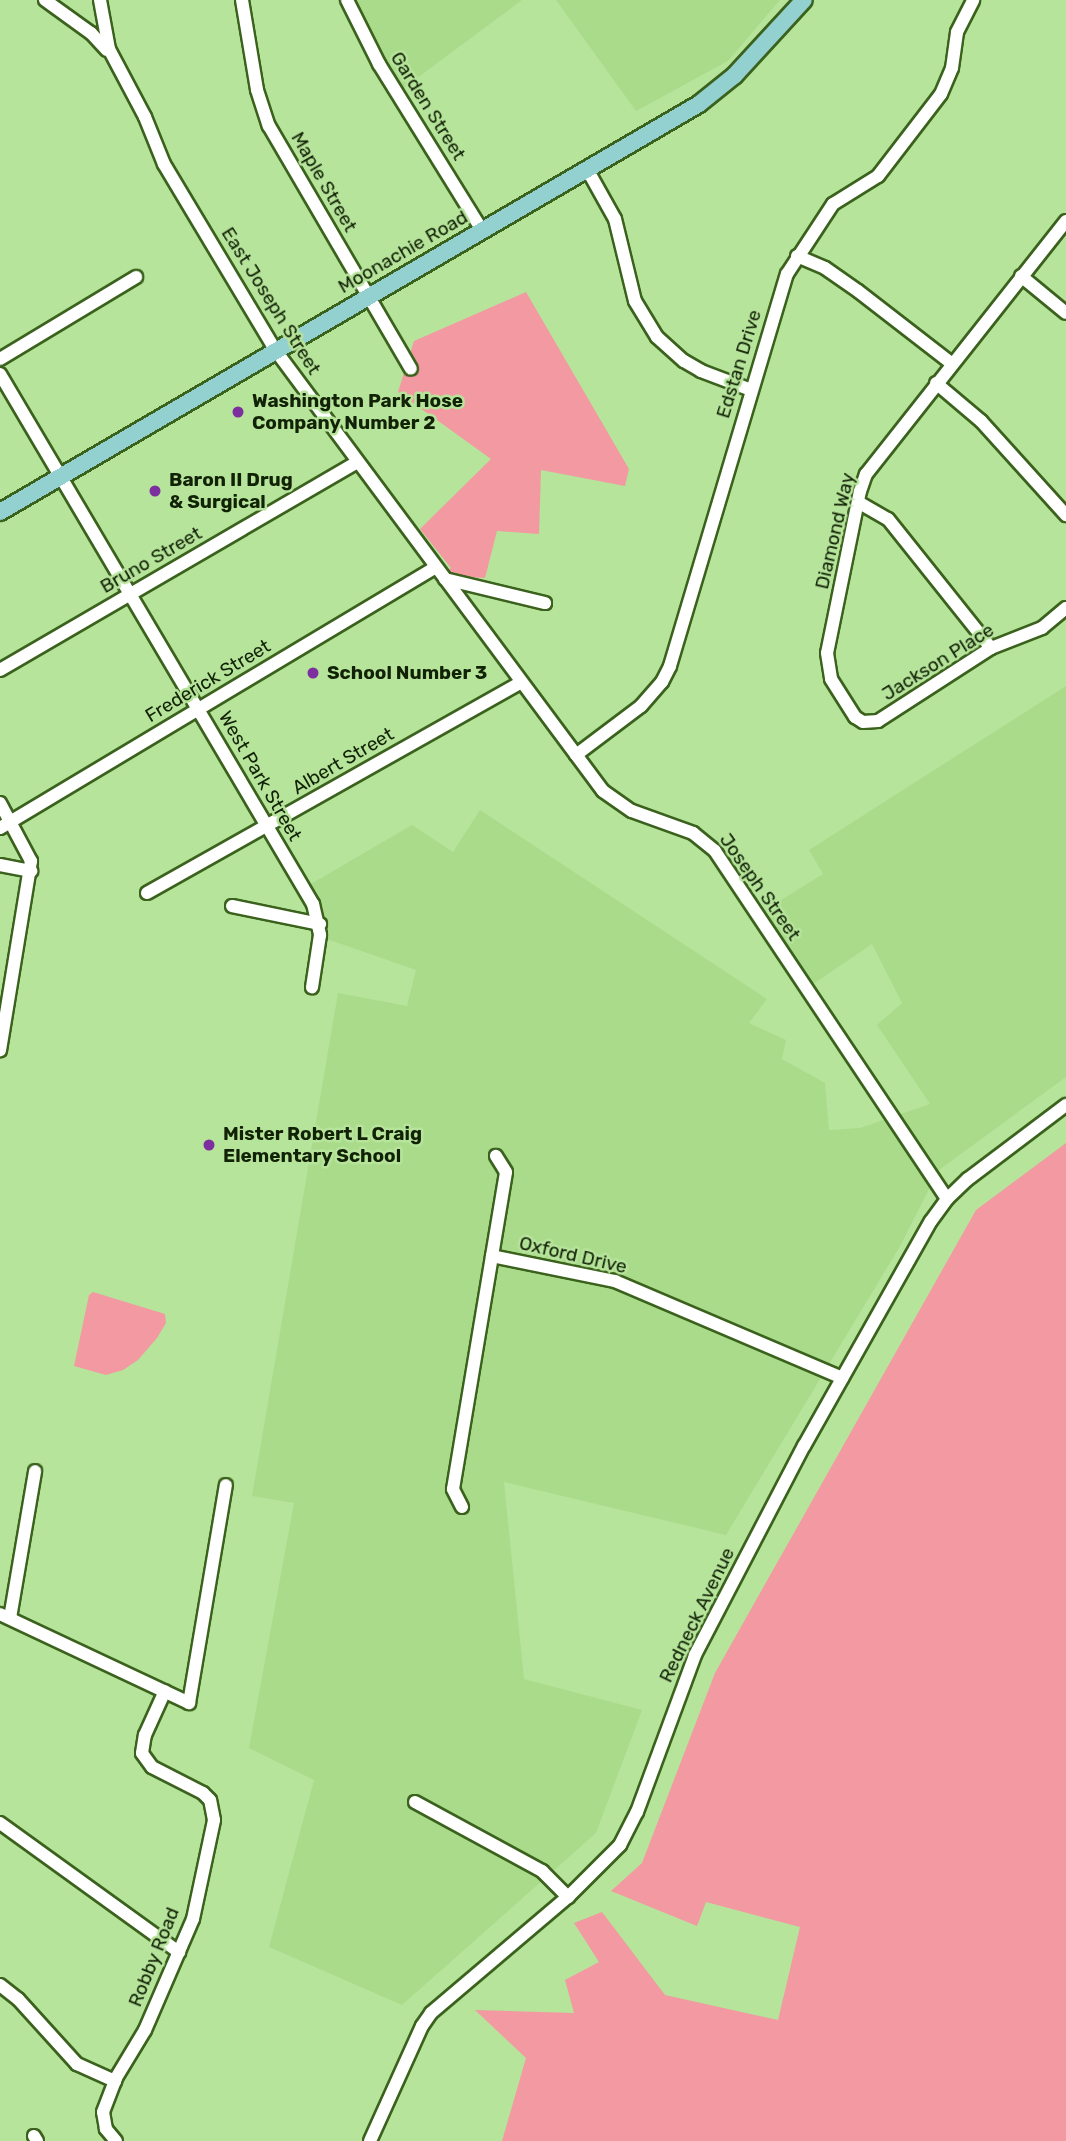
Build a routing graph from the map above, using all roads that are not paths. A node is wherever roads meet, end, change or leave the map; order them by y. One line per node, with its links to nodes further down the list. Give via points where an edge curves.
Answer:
1 (45, 0): 7 (street, East Joseph Street, via 91,33)
2 (100, 0): 7 (street, East Joseph Street, via 104,34)
3 (242, 0): 14 (street, Maple Street, via 257,90 269,126)
4 (346, 0): 10 (street, Garden Street, via 379,64)
5 (804, 0): 8 (main road, Moonachie Road, via 718,91)
6 (973, 0): 11 (street, Edstan Drive, via 957,32 952,68 941,94 878,176 833,204)
7 (115, 62): 16 (street, East Joseph Street, via 164,164)
8 (587, 169): 10 (main road, Moonachie Road); 22 (street, via 618,228 635,301 657,337 701,371)
9 (1066, 221): 12 (street, Diamond Way)
10 (482, 230): 14 (main road, Moonachie Road)
11 (797, 256): 18 (street, via 825,268); 22 (street, Edstan Drive, via 781,289)
12 (1021, 276): 15 (street); 18 (street, Diamond Way)
13 (136, 277): 17 (street)
14 (368, 296): 16 (main road, Moonachie Road); 19 (street, Maple Street)
15 (1066, 313)
16 (276, 351): 23 (street, East Joseph Street); 24 (main road, Moonachie Road)
17 (0, 359)
18 (951, 363): 21 (street, Diamond Way)
19 (411, 369)
20 (0, 374): 24 (street, West Park Street)
21 (936, 383): 25 (street, Diamond Way, via 874,460); 27 (street, via 982,421)
22 (751, 390): 38 (street, Edstan Drive, via 670,666 641,706)
23 (357, 462): 28 (street, East Joseph Street); 30 (street, Bruno Street)
24 (61, 476): 26 (main road, Moonachie Road); 30 (street, West Park Street)
25 (858, 502): 33 (street, via 888,519); 37 (street, Diamond Way, via 827,653 834,685)
26 (0, 512)
27 (1066, 515)
28 (436, 567): 29 (street, East Joseph Street); 36 (street, Frederick Street)
29 (445, 579): 31 (street); 35 (street, Joseph Street)
30 (131, 594): 34 (street, Bruno Street); 36 (street, West Park Street)
31 (545, 603)
32 (1066, 608): 33 (street, Jackson Place, via 1042,628)
33 (991, 649): 37 (street, Jackson Place, via 878,721)
34 (0, 670)
35 (521, 681): 38 (street, Joseph Street); 41 (street, Albert Street)
36 (199, 710): 40 (street, Frederick Street); 41 (street, West Park Street)
37 (863, 722)
38 (576, 755): 51 (street, Joseph Street, via 617,802 693,833 715,850)
39 (0, 803): 40 (street)
40 (6, 825): 43 (street, via 28,852)
41 (268, 827): 44 (street, Albert Street); 46 (street, West Park Street)
42 (0, 865): 43 (street)
43 (31, 871): 48 (street)
44 (147, 893)
45 (232, 906): 46 (street)
46 (320, 924): 47 (street)
47 (312, 987)
48 (0, 1050)
49 (1066, 1105): 51 (street, Redneck Avenue)
50 (496, 1156): 52 (street, via 506,1172)
51 (947, 1199): 53 (street, Redneck Avenue)
52 (492, 1256): 53 (street, Oxford Drive, via 615,1281); 56 (street, Oxford Drive, via 453,1489)
53 (842, 1378): 61 (street, Redneck Avenue, via 695,1655 629,1830 608,1859)
54 (35, 1471): 57 (street)
55 (226, 1485): 58 (street, via 190,1703)
56 (462, 1507)
57 (5, 1616): 58 (street)
58 (165, 1691): 62 (street, Robby Road, via 142,1753 152,1768 203,1793 210,1800 214,1820 193,1919)
59 (415, 1802): 61 (street, via 542,1871)
60 (0, 1823): 62 (street)
61 (568, 1897): 66 (street, Redneck Avenue, via 431,2013)
62 (179, 1952): 64 (street, Robby Road, via 145,2030)
63 (0, 1985): 64 (street, via 78,2064)
64 (115, 2081): 65 (street, Robby Road, via 103,2121)
65 (116, 2141)
66 (370, 2141)

